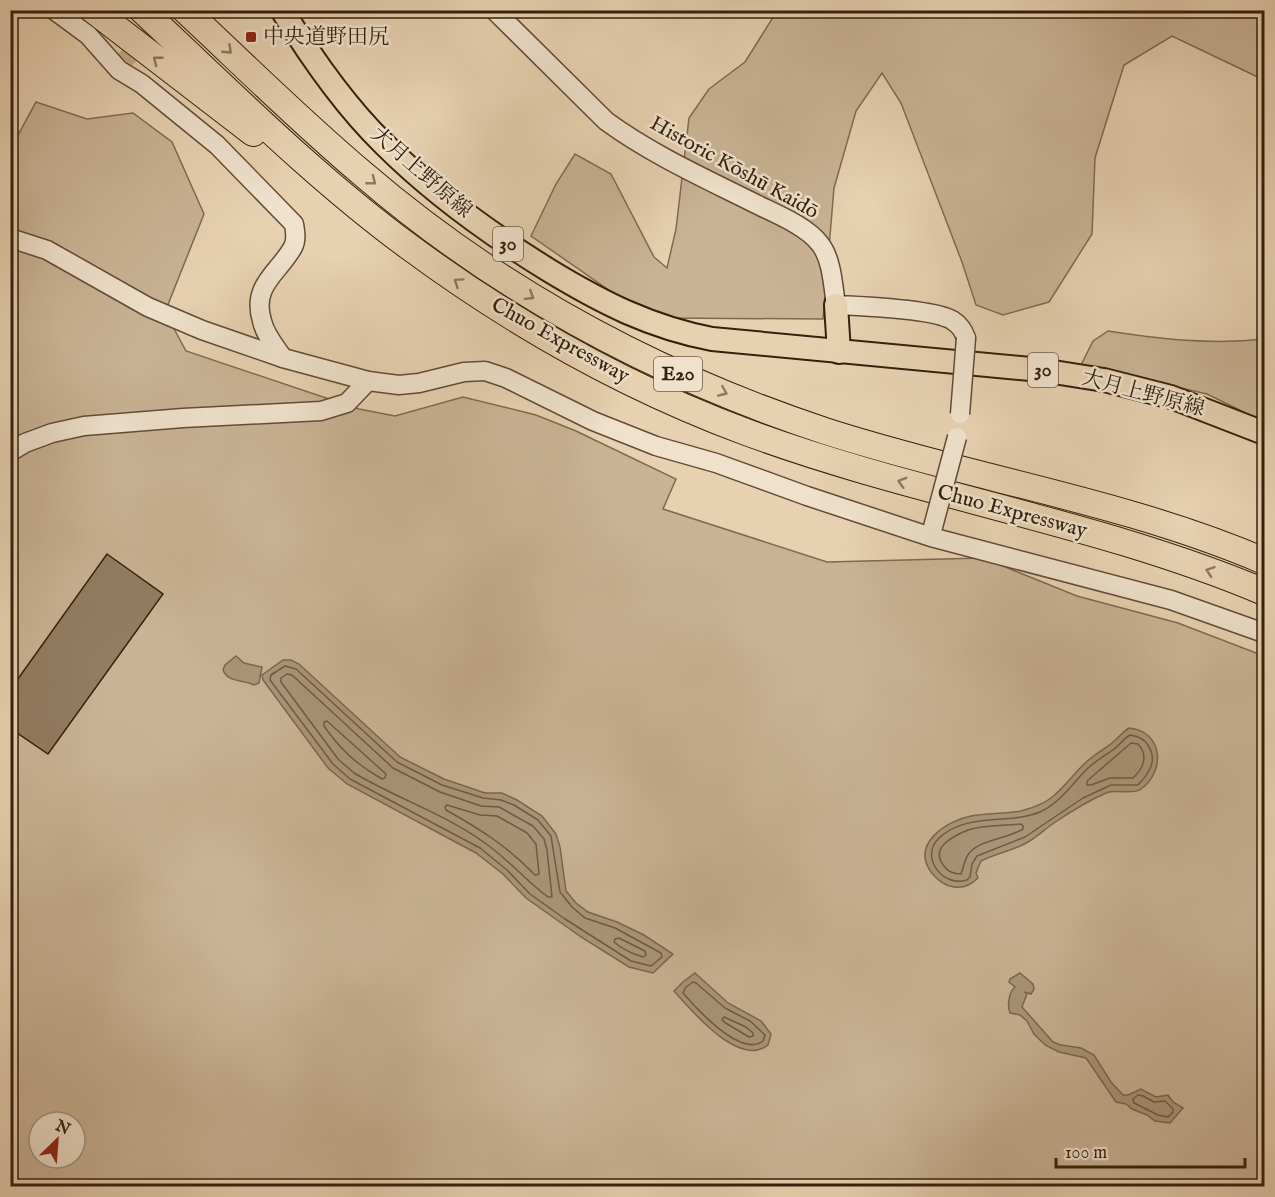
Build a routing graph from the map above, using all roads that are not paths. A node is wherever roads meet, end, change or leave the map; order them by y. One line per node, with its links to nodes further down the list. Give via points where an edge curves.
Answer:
1 (54, 10): 11 (street, via 217,145 294,224 294,246 270,276 259,305 268,337)
2 (93, 10): 8 (highway, one-way to 2)
3 (142, 10): 8 (highway, Chuo Expressway / E20, via 284,142)
4 (185, 10): 16 (highway, Chuo Expressway / E20, one-way to 16, via 363,174 428,226 547,307 611,341 675,373 827,431 1118,511)
5 (282, 10): 10 (main road, 大月上野原線 / 30, via 345,99 384,144 490,233 536,262 617,309 664,327 735,342)
6 (494, 10): 9 (street, Historic Kōshū Kaidō, via 621,132 817,240 827,255)
7 (10, 238): 11 (street, via 47,250 148,307)
8 (406, 245): 17 (highway, Chuo Expressway / E20, one-way to 8, via 1102,536 834,462 744,431 594,365 527,327)
9 (836, 305): 10 (main road); 15 (street, bridge, via 936,314 953,320 963,330 966,338 957,437)
10 (839, 352): 13 (main road, 大月上野原線 / 30, via 1041,370 1104,380 1171,397)
11 (283, 358): 12 (street)
12 (368, 381): 14 (street, via 347,404 321,411 84,426 52,433); 15 (street, via 399,386 485,371 656,446)
13 (1264, 433)
14 (10, 452)
15 (932, 532): 18 (street, via 1171,600)
16 (1264, 561)
17 (1264, 592)
18 (1264, 633)

